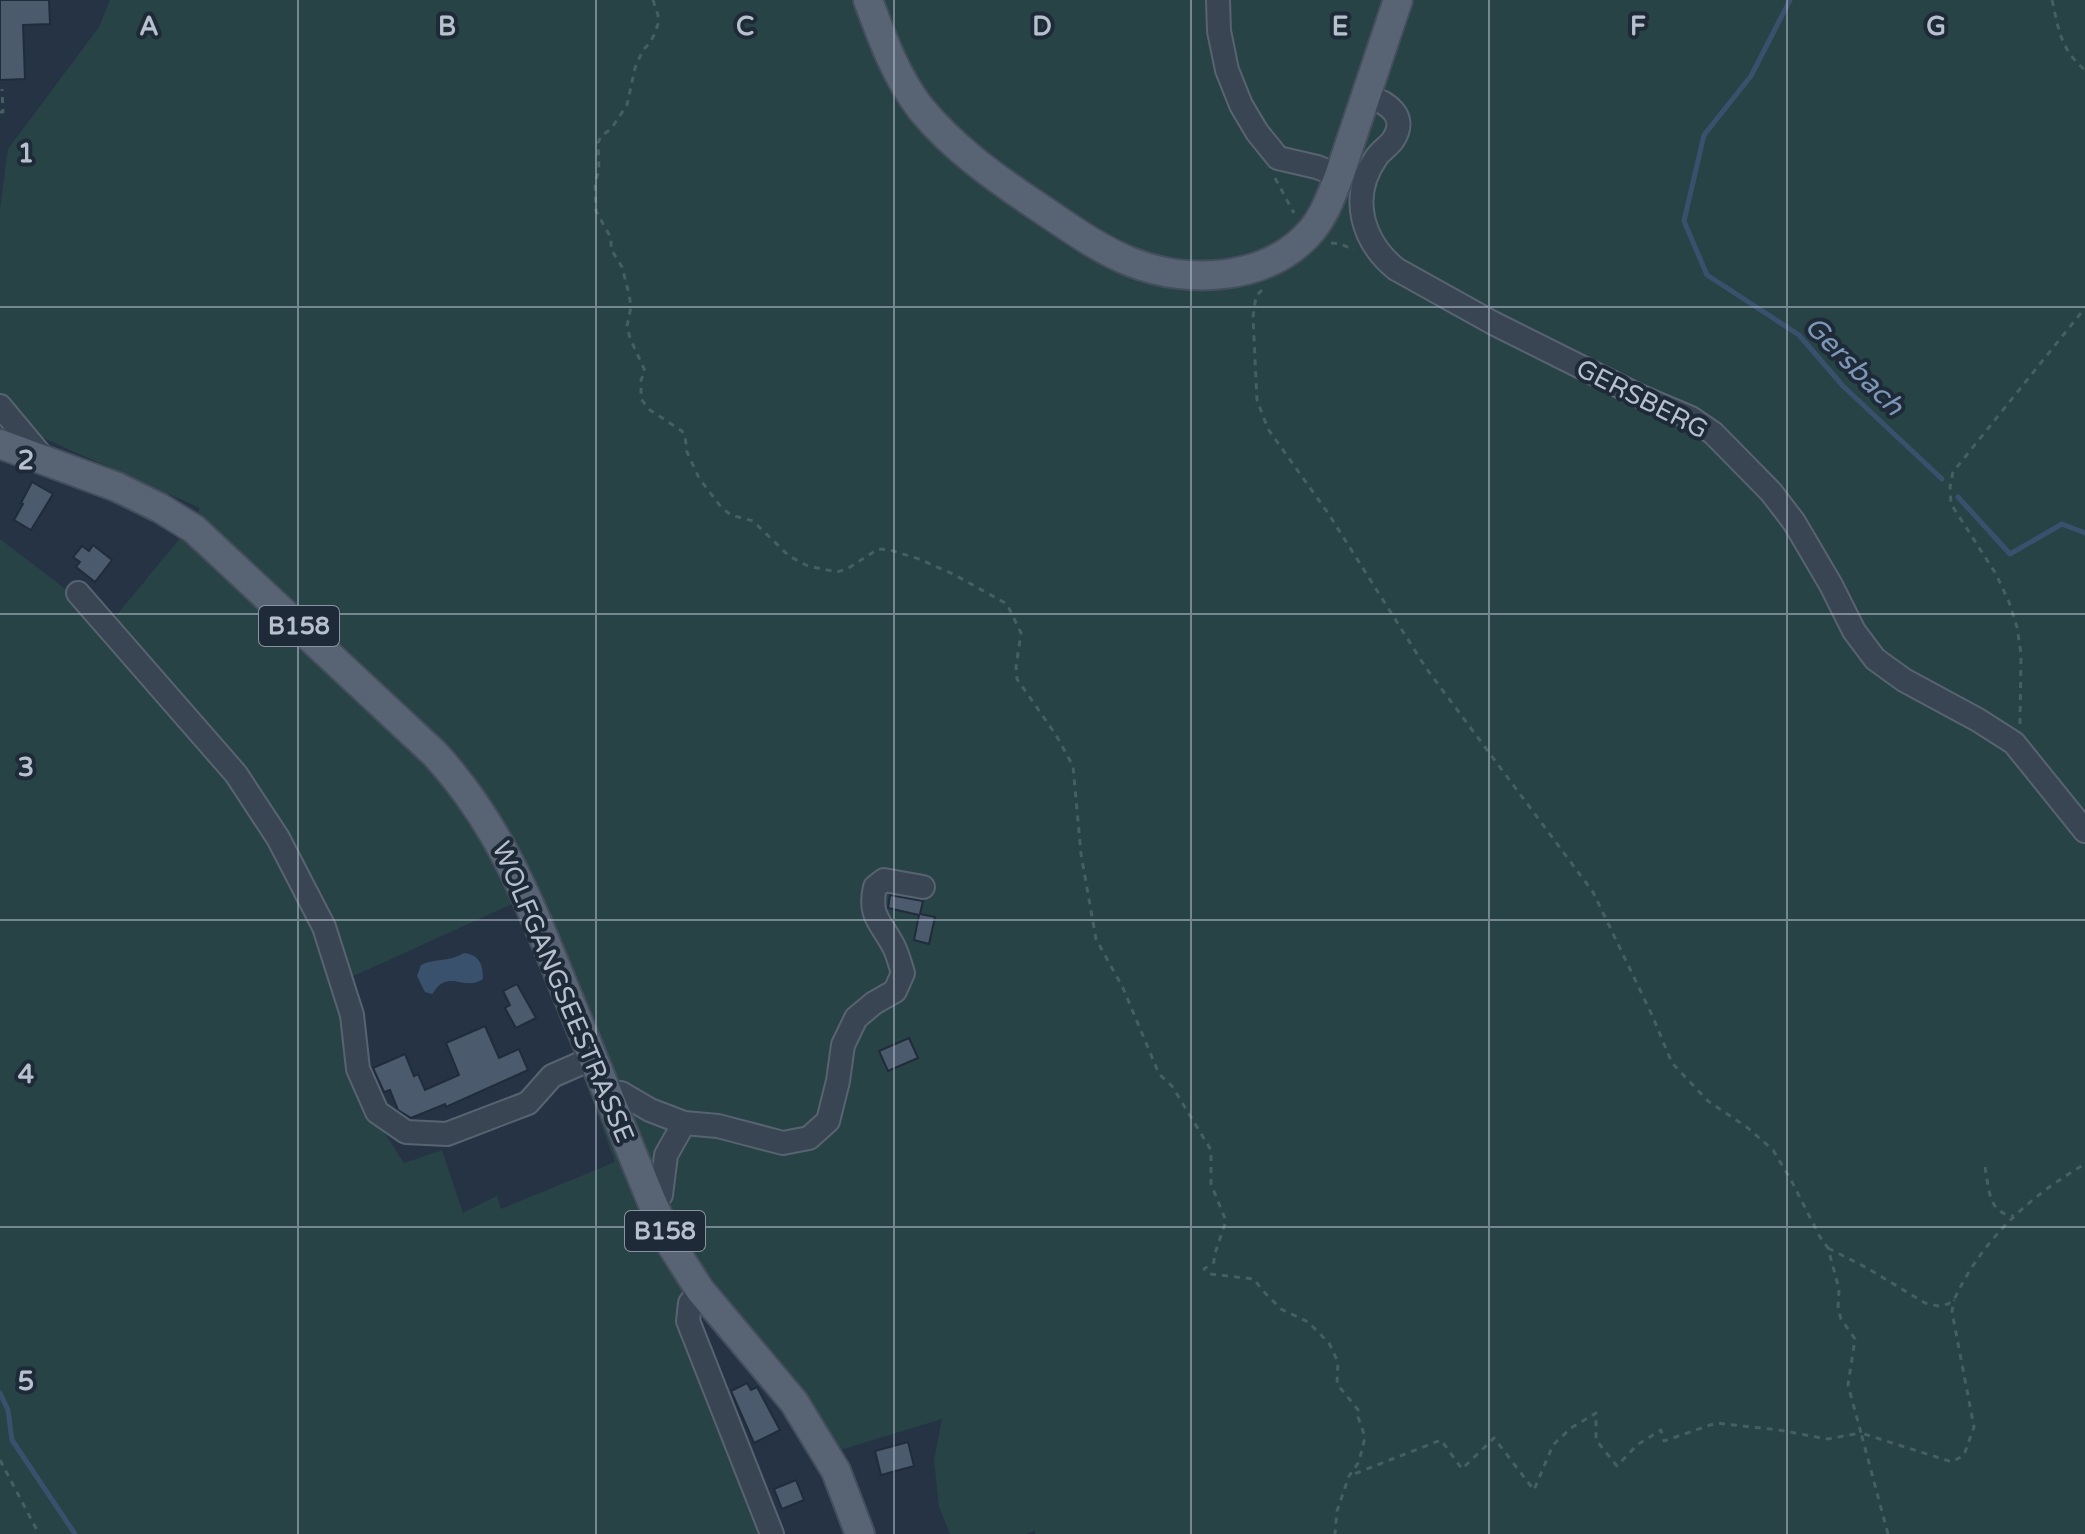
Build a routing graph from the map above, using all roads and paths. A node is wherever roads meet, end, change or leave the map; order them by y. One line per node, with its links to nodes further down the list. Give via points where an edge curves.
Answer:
1 (653, 0): 34 (path, via 658,24 635,68 627,105 598,143 595,182 596,211 629,294 627,326 645,371 641,399 682,431 699,478 721,507 753,521 789,556 837,572 878,549 890,550 953,574 1007,604 1021,633 1017,679 1073,766 1096,939 1159,1074 1211,1150 1211,1184 1226,1221 1214,1262 1204,1269 1254,1279 1281,1309 1308,1322 1329,1343 1338,1362 1337,1384 1359,1411 1365,1437)
2 (868, 0): 11 (main road, via 902,79 940,130 1011,188 1108,251 1152,269 1216,275 1257,266)
3 (1218, 0): 10 (street, via 1227,70 1257,132 1278,158)
4 (1398, 0): 8 (main road)
5 (2052, 0): 6 (path, via 2067,52)
6 (2085, 70)
7 (2, 89): 9 (path)
8 (1367, 96): 10 (main road); 12 (street, GERSBERG, via 1393,109 1398,124 1367,176 1362,202 1366,231)
9 (0, 112)
10 (1339, 176): 11 (main road, via 1320,218)
11 (1304, 237): 12 (path)
12 (1383, 258): 19 (street, GERSBERG, via 1493,323 1703,426 1794,522 1875,659)
13 (1270, 283): 29 (path, via 1256,296 1253,317 1257,400 1268,429 1426,668 1593,892 1672,1063 1716,1107 1773,1150)
14 (2085, 308): 19 (path, via 1953,472 1950,487 1951,504 1996,574 2017,627 2021,708)
15 (0, 406): 17 (street)
16 (0, 444): 17 (main road, WOLFGANGSEESTRASSE / B158)
17 (45, 460): 22 (main road, WOLFGANGSEESTRASSE / B158, via 117,487 194,529 442,761 502,846)
18 (78, 593): 22 (street, via 236,774 278,838 324,927 352,1015 358,1069 377,1112 406,1132 447,1134 528,1103 552,1076)
19 (2014, 743): 20 (street, GERSBERG)
20 (2085, 831)
21 (923, 887): 24 (street, via 884,880 875,887 876,920 895,948 903,973 895,991 856,1018 843,1045 828,1121 809,1138 783,1143)
22 (593, 1058): 23 (main road, WOLFGANGSEESTRASSE / B158)
23 (608, 1096): 24 (street, via 621,1093); 27 (main road, WOLFGANGSEESTRASSE / B158)
24 (684, 1123): 27 (street, via 666,1155 661,1195)
25 (2085, 1164): 28 (path)
26 (1985, 1167): 28 (path, via 1996,1210)
27 (652, 1202): 30 (main road, WOLFGANGSEESTRASSE / B158)
28 (2014, 1216): 31 (path, via 1977,1257)
29 (1828, 1248): 31 (path, via 1925,1303 1938,1306); 32 (path, via 1841,1319 1855,1339 1848,1385)
30 (700, 1290): 36 (street, via 690,1303 688,1321); 37 (main road, WOLFGANGSEESTRASSE / B158, via 794,1402 836,1471)
31 (1954, 1300): 32 (path, via 1974,1427 1964,1455 1952,1462)
32 (1861, 1433): 34 (path, via 1827,1439 1716,1423 1664,1441 1661,1430 1617,1466 1596,1440 1596,1413 1553,1445 1534,1490 1494,1438 1462,1469 1441,1440); 39 (path)
33 (0, 1460): 35 (path)
34 (1349, 1476): 38 (path)
35 (39, 1534)
36 (772, 1534)
37 (860, 1534)
38 (1335, 1534)
39 (1888, 1534)

